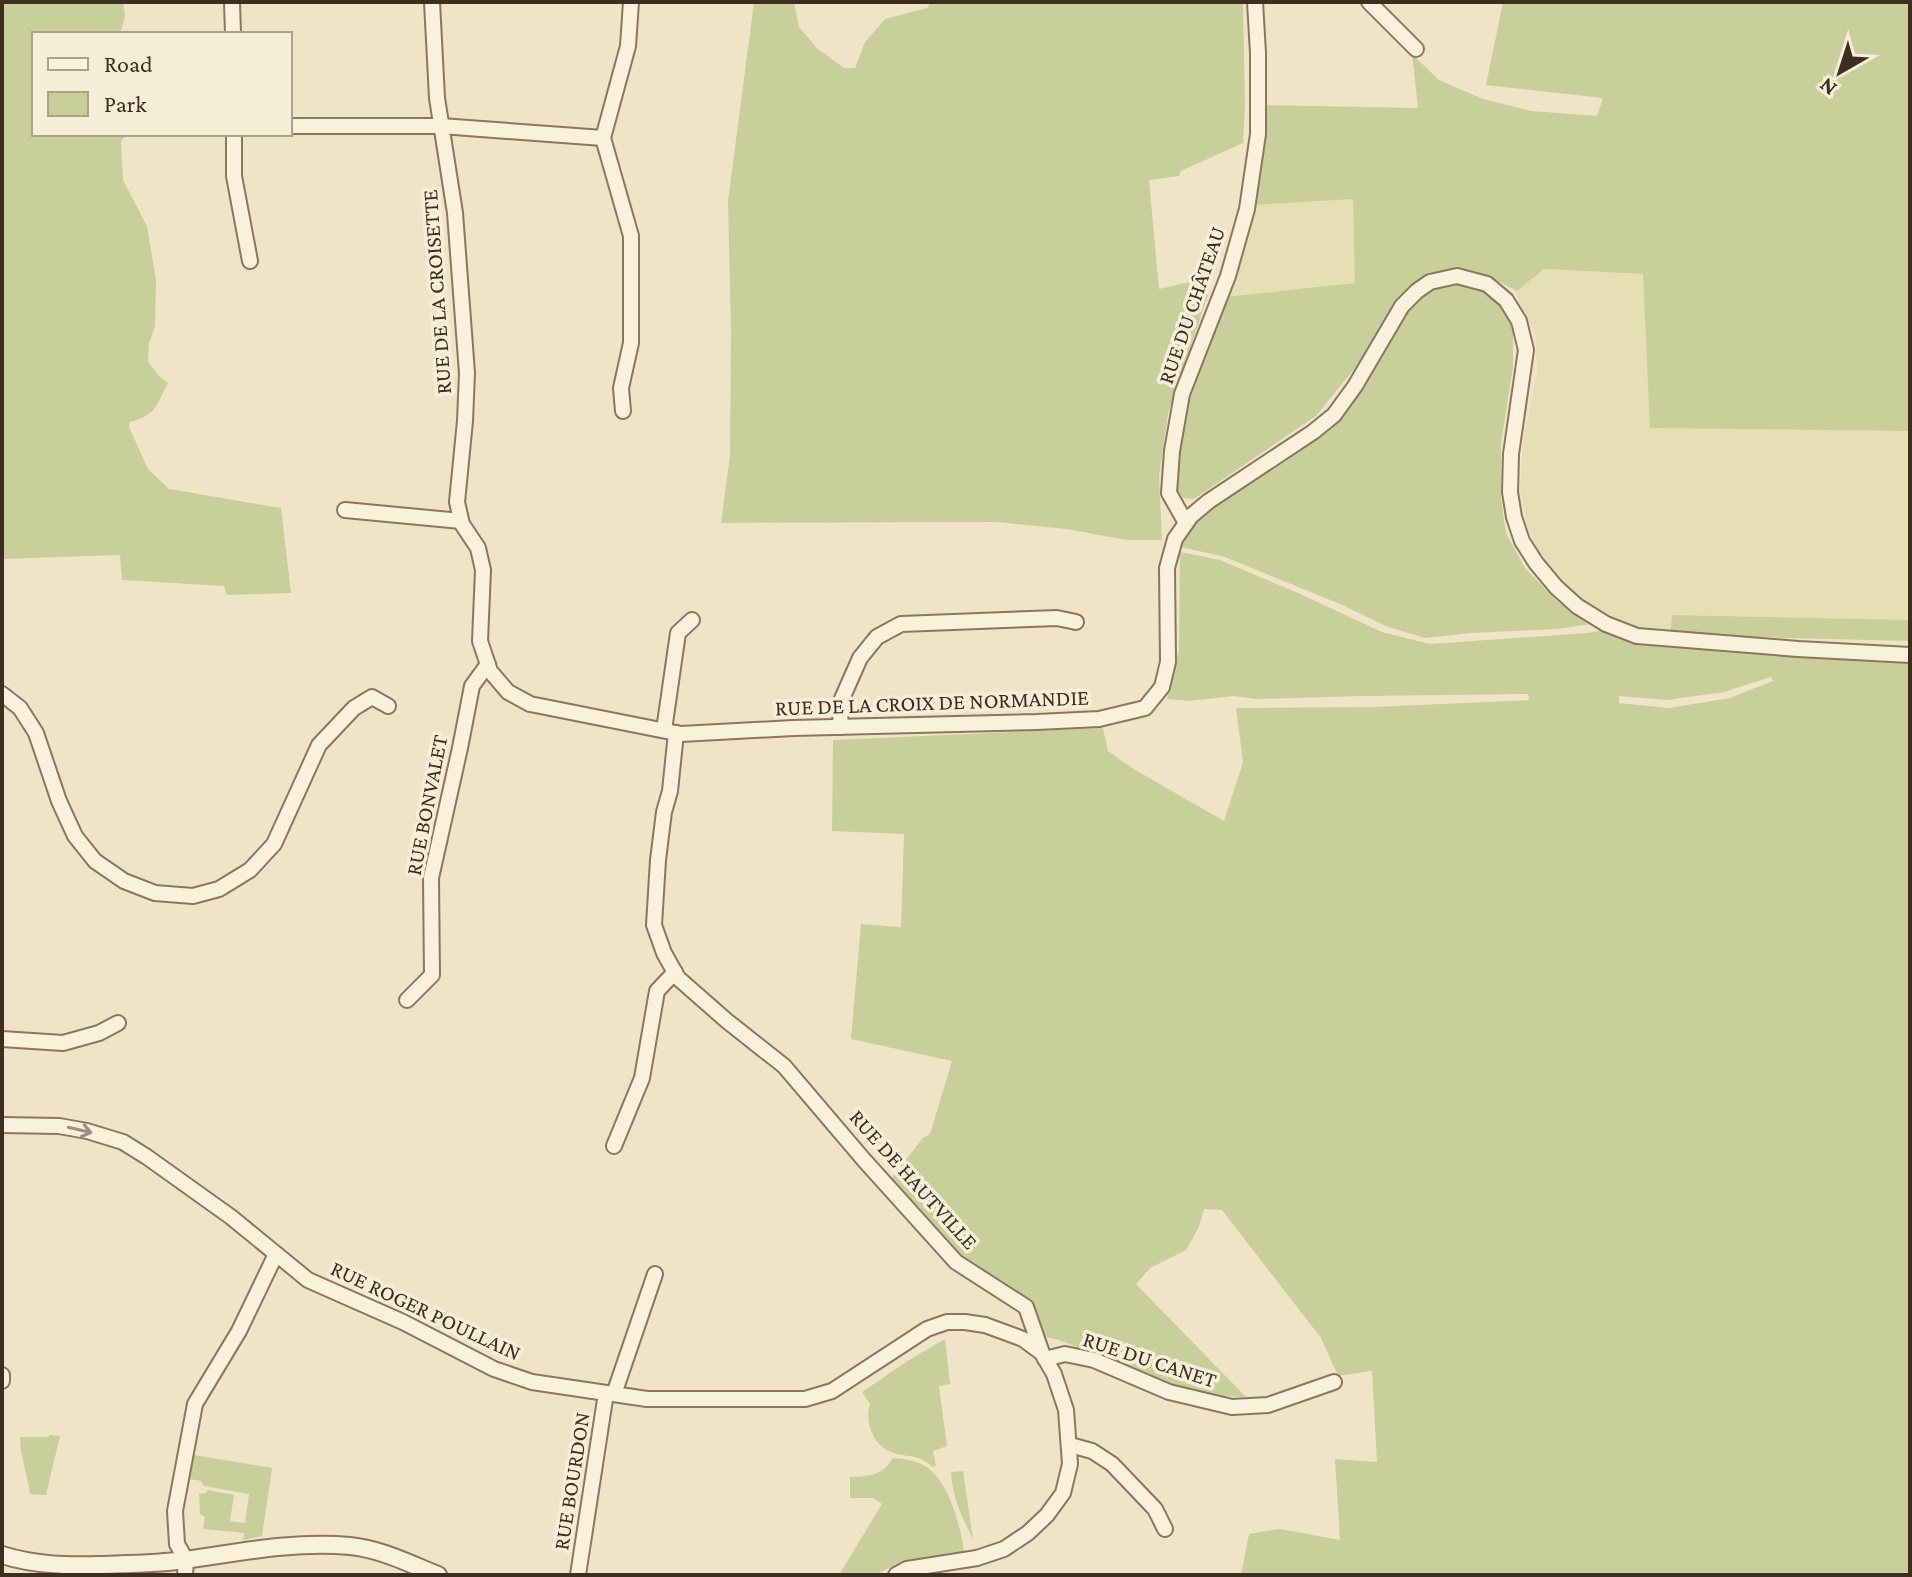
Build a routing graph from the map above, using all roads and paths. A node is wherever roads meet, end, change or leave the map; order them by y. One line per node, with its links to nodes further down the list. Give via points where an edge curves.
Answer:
1 (232, 2): 6 (street)
2 (432, 2): 9 (street, RUE DE LA CROISETTE)
3 (631, 2): 11 (street, via 628,46)
4 (1255, 2): 16 (street, RUE DU CHÂTEAU, via 1258,134 1247,209 1228,276 1182,394 1172,451 1169,493)
5 (1369, 2): 7 (street)
6 (233, 32)
7 (1416, 49)
8 (292, 126): 9 (street)
9 (441, 126): 11 (street); 15 (street, RUE DE LA CROISETTE, via 455,213 467,373 457,502)
10 (234, 136): 12 (street, via 234,176)
11 (603, 138): 13 (street, via 631,236 631,343 621,388)
12 (250, 261)
13 (623, 411)
14 (345, 510): 15 (street)
15 (461, 521): 20 (street, RUE DE LA CROISETTE, via 481,559 480,641)
16 (1186, 523): 19 (street, RUE DE LA CROIX DE NORMANDIE, via 1209,501 1334,415 1402,306 1430,282 1457,276 1487,284 1519,321 1526,350 1511,454 1514,517 1536,563 1577,606 1637,636); 23 (street, RUE DE LA CROIX DE NORMANDIE, via 1167,568 1168,662 1162,687 1145,708 1099,719)
17 (692, 620): 24 (street, RUE DE HAUTVILLE, via 678,633)
18 (1076, 622): 23 (street, via 1057,618 901,624 877,637 860,658 841,701)
19 (1910, 655)
20 (488, 664): 24 (street, RUE DE LA CROISETTE, via 508,692 530,704); 26 (street, RUE BONVALET, via 472,686 431,878 432,975)
21 (2, 694): 22 (street, via 20,708 36,733 75,836 95,861 155,893 193,896 219,889 250,870 274,844 319,745 354,708 372,697)
22 (388, 706)
23 (840, 727): 24 (street, RUE DE LA CROIX DE NORMANDIE)
24 (670, 731): 25 (street, RUE DE HAUTVILLE, via 670,791 654,925)
25 (675, 972): 30 (street, via 657,991 642,1078); 33 (street, RUE DE HAUTVILLE, via 784,1066 956,1262 1026,1307)
26 (407, 1000)
27 (118, 1023): 28 (street, via 63,1043)
28 (2, 1039)
29 (2, 1125): 31 (street, RUE ROGER POULLAIN, one-way to 31, via 59,1126 123,1142)
30 (614, 1146)
31 (276, 1254): 37 (street, RUE ROGER POULLAIN, via 308,1280 494,1369 532,1382); 41 (street, via 239,1331 195,1404 175,1511)
32 (655, 1274): 37 (street, RUE BOURDON)
33 (1044, 1356): 36 (street, RUE DU CANET, via 1094,1360 1169,1392 1232,1407 1268,1405); 37 (street, RUE ROGER POULLAIN, via 1023,1339 985,1325 947,1322 927,1329 832,1391 805,1399 647,1399); 38 (street, RUE DE HAUTVILLE, via 1066,1410)
34 (2, 1375): 35 (street)
35 (2, 1381)
36 (1334, 1382)
37 (610, 1394): 43 (street, RUE BOURDON)
38 (1070, 1445): 39 (street, via 1112,1464 1155,1509); 44 (street, RUE DE HAUTVILLE, via 1063,1493 1028,1533 977,1558)
39 (1165, 1529)
40 (2, 1555): 41 (street, via 62,1566)
41 (185, 1567): 42 (street, via 279,1547 352,1546)
42 (438, 1575)
43 (578, 1575)
44 (896, 1575)

